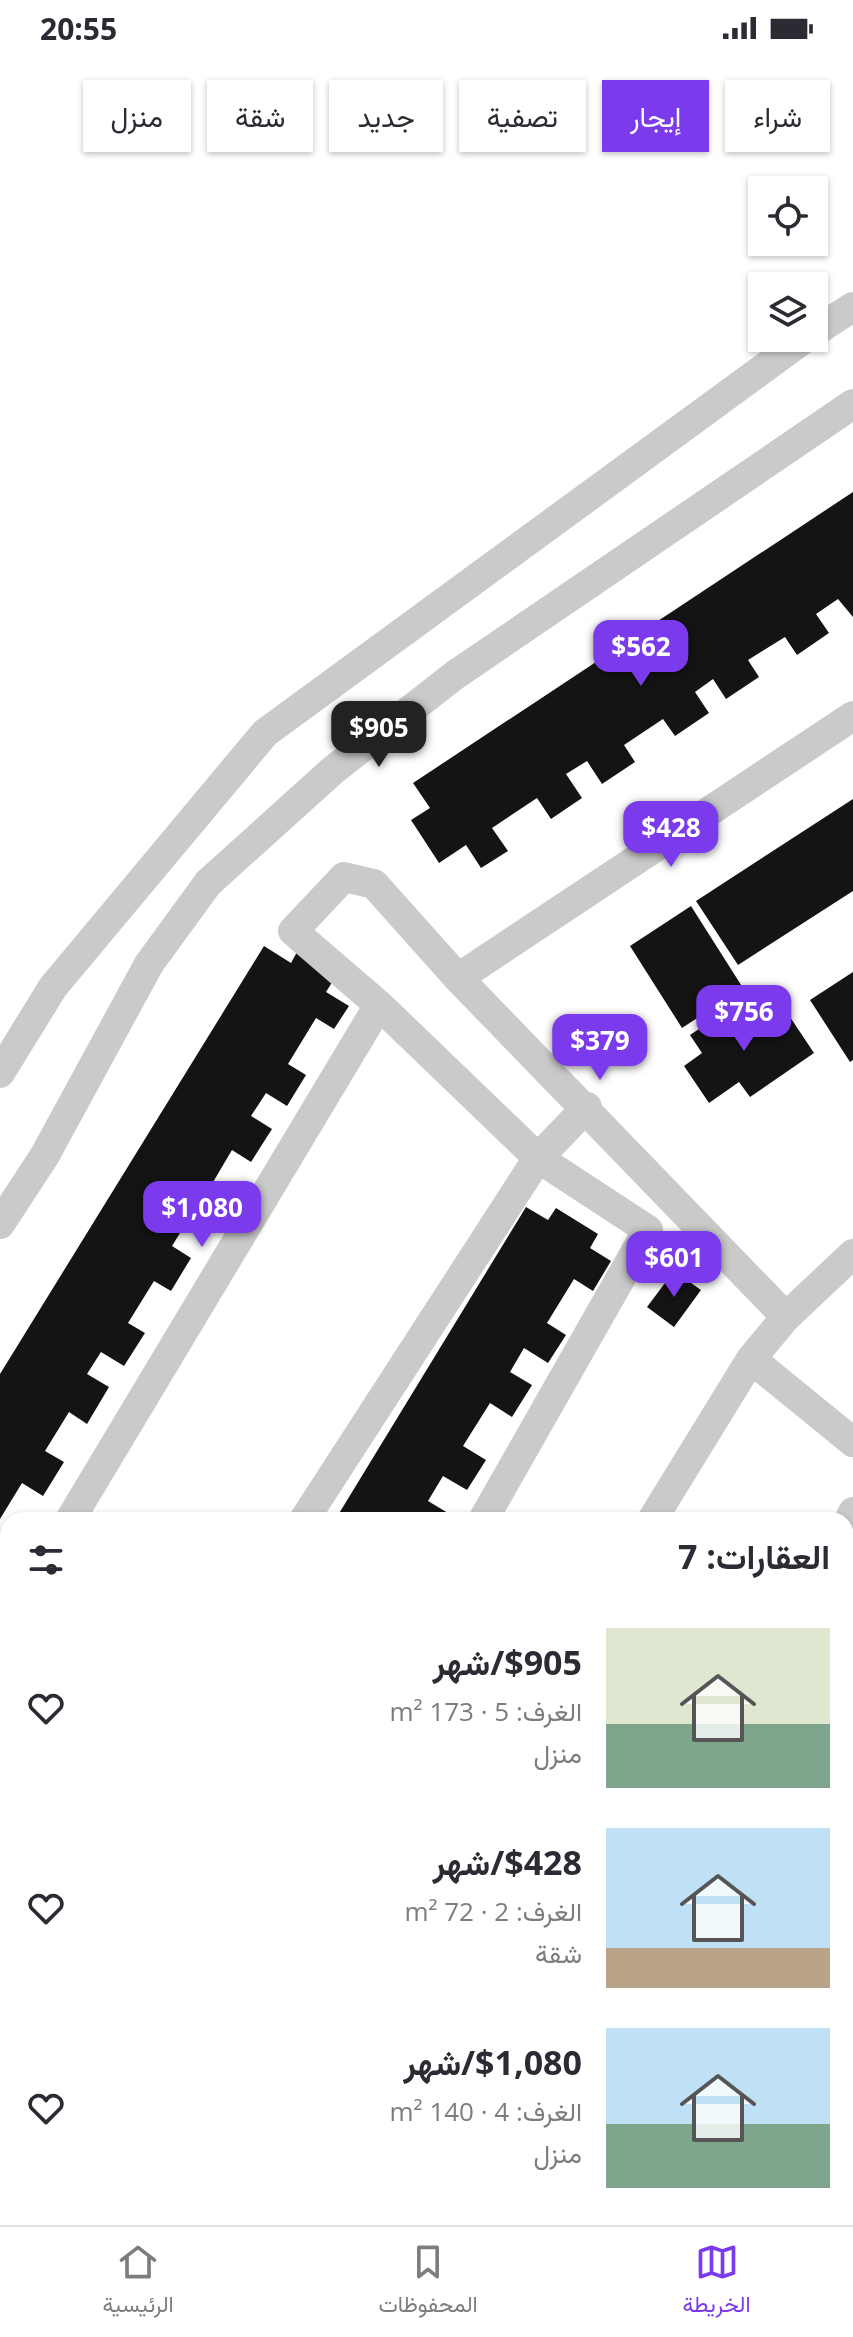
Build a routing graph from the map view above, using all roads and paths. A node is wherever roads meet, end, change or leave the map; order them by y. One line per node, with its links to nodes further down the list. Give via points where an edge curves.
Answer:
1 (853, 307): 2 (street)
2 (828, 323)
3 (786, 352): 8 (street, via 265,733 53,987)
4 (853, 404): 11 (street, via 455,675 332,771 208,883 149,964 45,1155)
5 (853, 716): 6 (street)
6 (458, 978): 7 (street, via 374,884 344,877 293,931); 9 (street)
7 (379, 1005): 10 (street); 16 (street)
8 (0, 1073)
9 (587, 1107): 10 (street); 13 (street)
10 (538, 1158): 17 (street); 18 (street, via 648,1230)
11 (0, 1224)
12 (853, 1254): 13 (street)
13 (786, 1317): 14 (street)
14 (751, 1359): 15 (street); 19 (street)
15 (853, 1442)
16 (75, 1512)
17 (309, 1512)
18 (488, 1512)
19 (657, 1512)

